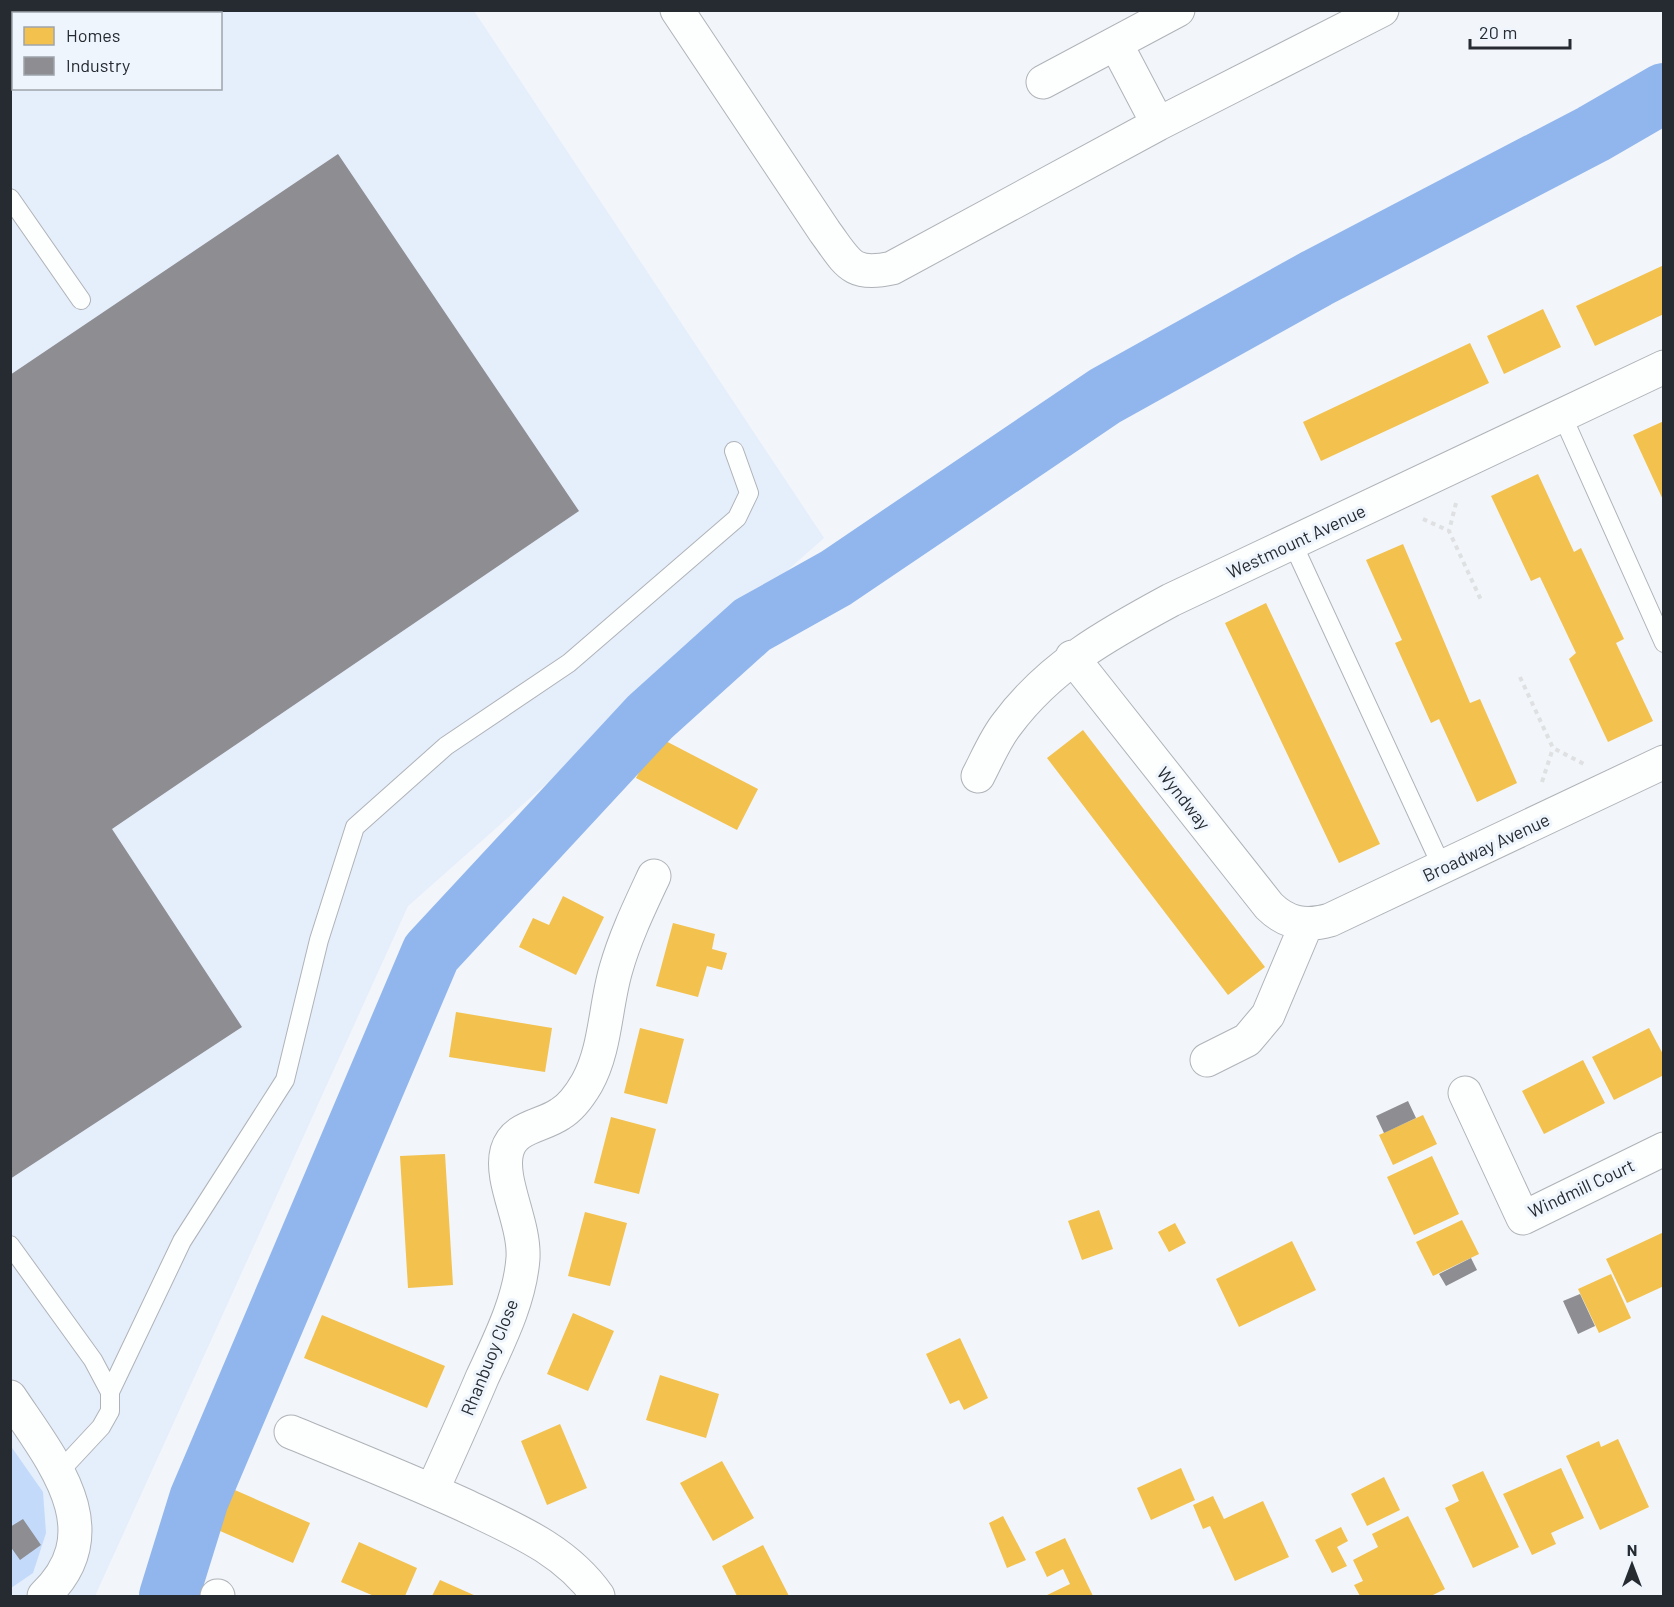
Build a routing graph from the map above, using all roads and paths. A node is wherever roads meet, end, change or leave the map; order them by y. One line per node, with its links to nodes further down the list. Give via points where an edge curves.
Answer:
1 (677, 10): 6 (street, via 825,232 859,271 892,268)
2 (1178, 10): 4 (street)
3 (1382, 10): 6 (street)
4 (1116, 44): 5 (street); 6 (street)
5 (1043, 82)
6 (1158, 124)
7 (10, 198): 8 (lane)
8 (81, 300)
9 (1664, 367): 10 (street, Westmount Avenue)
10 (1562, 415): 13 (street, Westmount Avenue); 15 (lane)
11 (734, 451): 28 (lane, via 749,493 737,518 569,663 446,746 355,827 319,940 285,1080 182,1241)
12 (1449, 531): 14 (path)
13 (1292, 542): 16 (street, Westmount Avenue, via 1171,600); 21 (lane)
14 (1481, 600)
15 (1664, 643)
16 (1072, 657): 19 (street, Westmount Avenue, via 1035,690 1005,726); 23 (street, Wyndway, via 1269,906 1286,919)
17 (1520, 677): 20 (path, via 1552,748)
18 (1664, 762): 20 (street, Broadway Avenue)
19 (978, 776)
20 (1620, 783): 21 (street, Broadway Avenue)
21 (1442, 867): 23 (street, Broadway Avenue, via 1330,920)
22 (654, 876): 32 (street, Rhanbuoy Close, via 618,960 601,1043 588,1080 568,1108 519,1132 511,1140 505,1170 519,1220 519,1281 505,1328)
23 (1306, 925): 24 (street, via 1268,1015 1247,1040)
24 (1207, 1060)
25 (1465, 1093): 26 (street, Windmill Court, via 1523,1218)
26 (1664, 1149)
27 (10, 1245): 28 (lane, via 93,1360)
28 (110, 1392): 31 (lane, via 110,1412 101,1427)
29 (10, 1397): 31 (street)
30 (291, 1432): 32 (street)
31 (60, 1471): 33 (street, via 74,1512 76,1544 60,1581)
32 (432, 1491): 34 (street, via 550,1549 570,1564)
33 (44, 1596)
34 (598, 1596)

